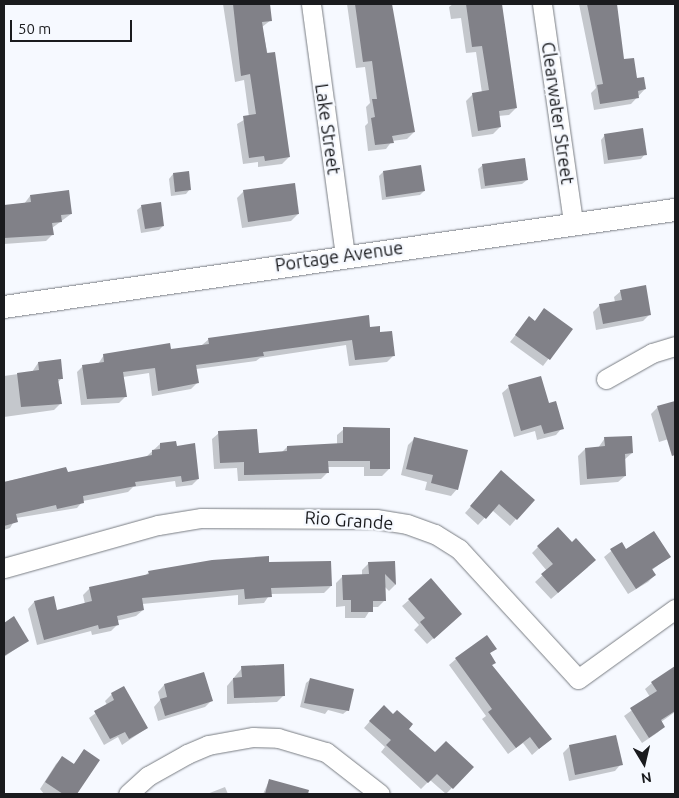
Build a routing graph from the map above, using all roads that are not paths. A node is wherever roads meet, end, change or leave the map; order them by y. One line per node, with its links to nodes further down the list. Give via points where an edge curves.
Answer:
1 (311, 4): 5 (street, Lake Street)
2 (542, 4): 4 (street, Clearwater Street)
3 (675, 210): 4 (street, Portage Avenue)
4 (573, 223): 5 (street, Portage Avenue)
5 (345, 255): 6 (street, Portage Avenue)
6 (4, 307)
7 (675, 346): 8 (street, via 652,353)
8 (606, 379)
9 (4, 568): 10 (street, Rio Grande, via 158,525 201,518 376,519 407,524 435,534 459,549 578,679)
10 (675, 609)
11 (128, 794): 12 (street, via 148,776 187,754 208,745 253,737 278,738 326,752)
12 (380, 794)

